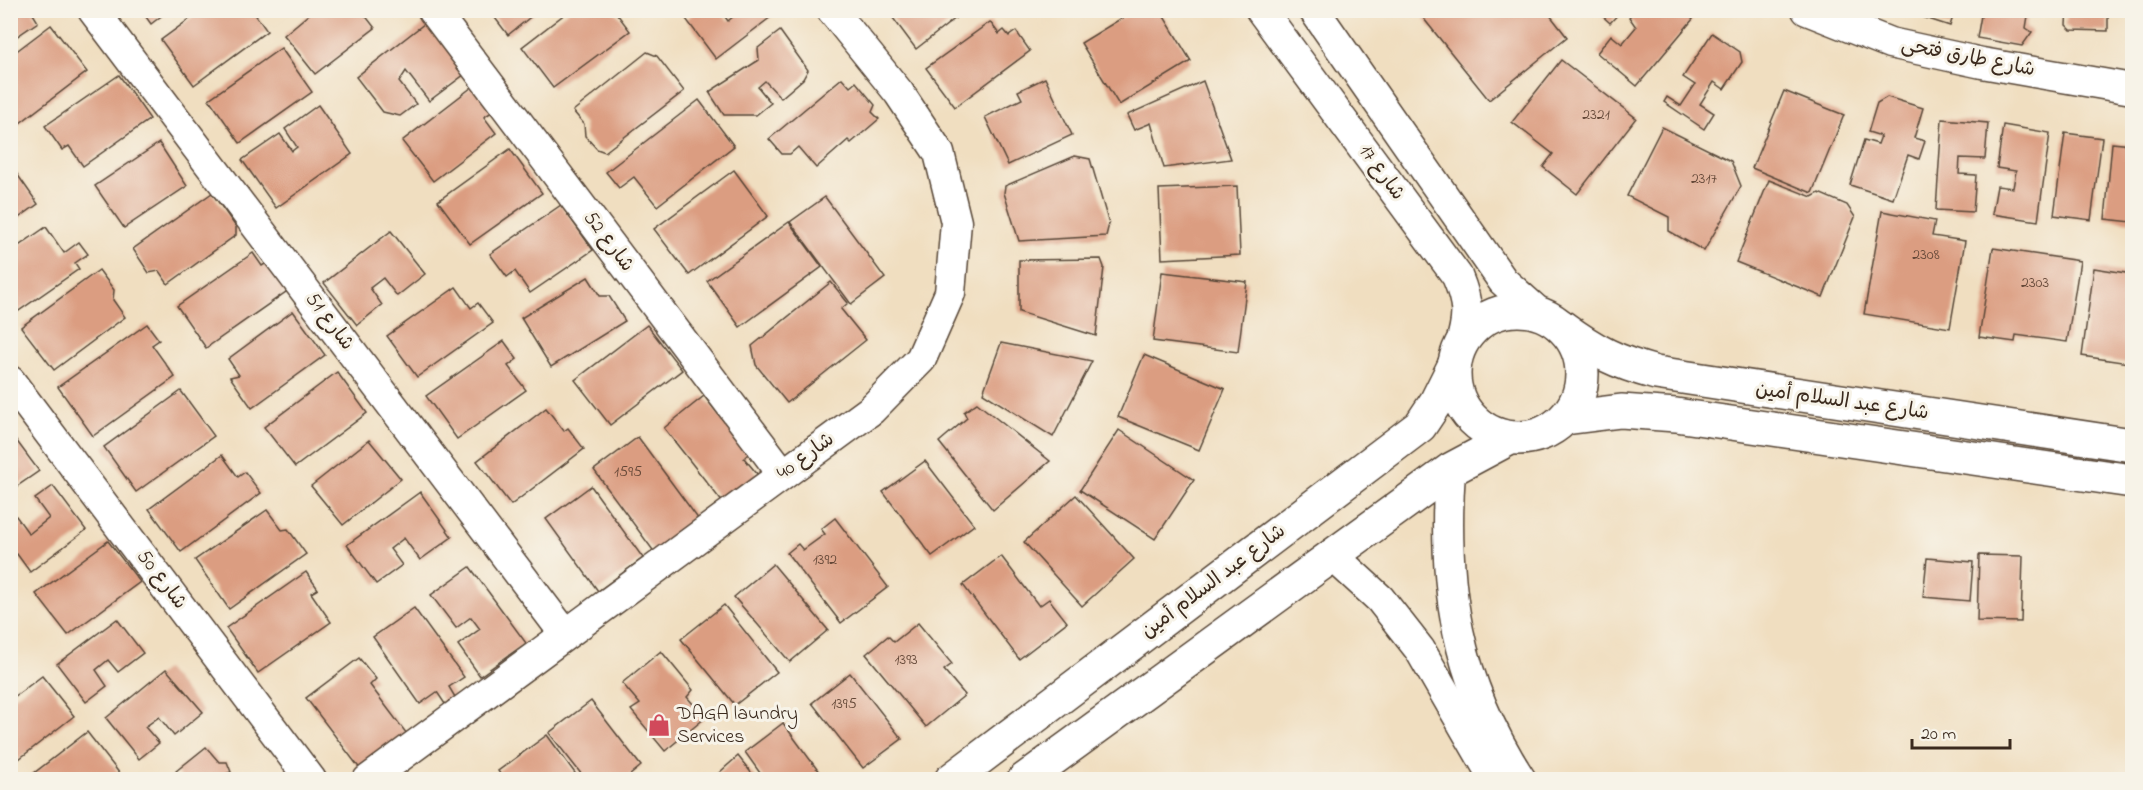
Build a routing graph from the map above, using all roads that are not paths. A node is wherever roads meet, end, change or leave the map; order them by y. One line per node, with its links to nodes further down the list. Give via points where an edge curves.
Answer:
1 (93, 10): 18 (street, شارع 51)
2 (433, 10): 15 (street, شارع 52)
3 (832, 10): 15 (street, شارع 40, via 899,93 939,153 956,222 950,293 921,359 872,410)
4 (1261, 10): 9 (street, شارع 17, via 1457,276 1467,310)
5 (1314, 10): 8 (street, شارع 17, via 1503,281)
6 (1807, 10): 7 (street, شارع طارق فتحى, via 1890,43)
7 (2133, 89)
8 (1551, 320): 9 (street, via 1520,310 1502,312 1484,319 1470,331); 11 (street, via 1575,343 1582,362 1583,382 1577,402); 13 (street, شارع عبد السلام أمين, via 1617,362 1656,373)
9 (1457, 356): 12 (street, via 1455,386 1461,405 1473,421 1491,433); 22 (street, شارع عبد السلام أمين, via 1420,426)
10 (10, 381): 20 (street, شارع 50)
11 (1565, 418): 12 (street, via 1549,431); 16 (street, شارع عبد السلام أمين, via 1621,411 1676,415)
12 (1510, 438): 14 (street)
13 (2133, 445)
14 (1450, 470): 17 (street); 19 (street, via 1446,531 1450,592 1458,633)
15 (783, 474): 18 (street, شارع 40)
16 (2133, 481)
17 (1332, 555): 19 (street, via 1380,599 1420,650); 23 (street)
18 (565, 634): 21 (street, شارع 40)
19 (1506, 776)
20 (311, 780)
21 (368, 780)
22 (951, 780)
23 (1024, 780)

